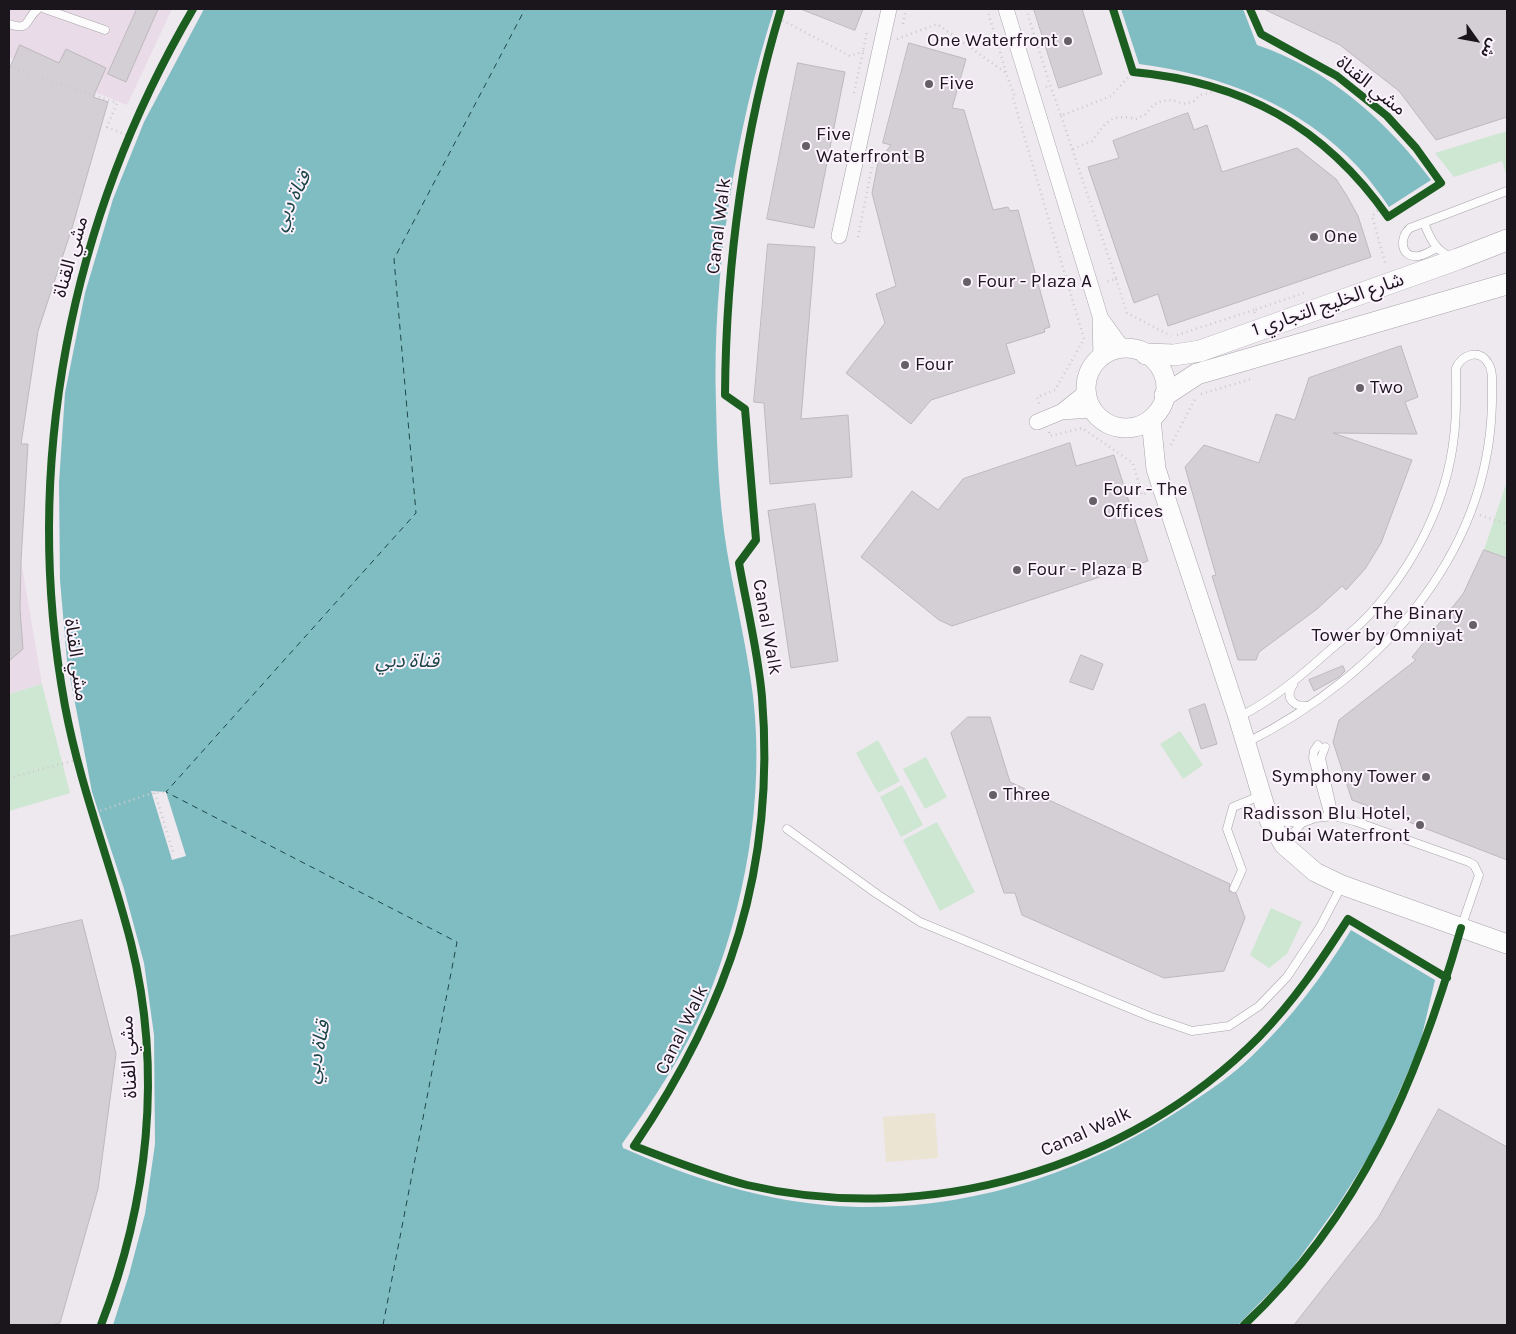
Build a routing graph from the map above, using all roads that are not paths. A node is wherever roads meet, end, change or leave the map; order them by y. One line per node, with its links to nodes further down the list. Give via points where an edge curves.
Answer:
1 (38, 9): 5 (lane, via 26,25)
2 (45, 9): 6 (lane)
3 (889, 9): 9 (street)
4 (1006, 9): 14 (street)
5 (9, 24)
6 (105, 30)
7 (1507, 191): 8 (lane)
8 (1424, 223): 11 (lane); 11 (lane, via 1405,232 1402,245 1411,255 1418,256)
9 (840, 236)
10 (1507, 240): 12 (main road, شارع الخليج التجاري 1)
11 (1437, 248): 12 (lane)
12 (1458, 259): 16 (main road, شارع الخليج التجاري 1, via 1200,351 1174,355)
13 (1507, 284): 19 (main road, شارع الخليج التجاري 1, via 1197,374)
14 (1100, 316): 15 (street); 17 (street)
15 (1123, 348): 16 (street); 17 (street)
16 (1146, 354): 19 (street, via 1154,359 1164,376)
17 (1101, 357): 18 (street, via 1089,372)
18 (1086, 392): 20 (street); 21 (street)
19 (1165, 395): 22 (street, via 1158,412)
20 (1092, 410): 21 (street); 24 (street, via 1106,423)
21 (1061, 412): 23 (street)
22 (1151, 419): 24 (street); 25 (street)
23 (1037, 422)
24 (1128, 428): 25 (street)
25 (1156, 469): 28 (street)
26 (1294, 684): 27 (lane, via 1290,690 1293,703); 27 (lane, via 1369,615 1414,555 1436,509 1450,461 1456,368 1467,355 1484,357 1492,372 1489,449 1471,513 1457,546 1440,576 1409,616 1344,679); 28 (lane)
27 (1307, 706): 29 (lane)
28 (1238, 717): 29 (street)
29 (1246, 743): 31 (street)
30 (1321, 746): 32 (lane)
31 (1260, 796): 33 (street); 38 (lane, via 1233,807 1227,829 1242,870)
32 (1332, 816): 34 (lane); 39 (lane, via 1474,865 1478,881)
33 (1269, 820): 34 (lane); 36 (street)
34 (1302, 824): 36 (lane)
35 (787, 829): 37 (lane, via 920,922 1192,1031 1229,1026 1259,1006 1287,977)
36 (1284, 845): 37 (street, via 1315,872)
37 (1342, 886): 39 (street)
38 (1234, 888)
39 (1461, 928): 40 (street)
40 (1507, 944)

